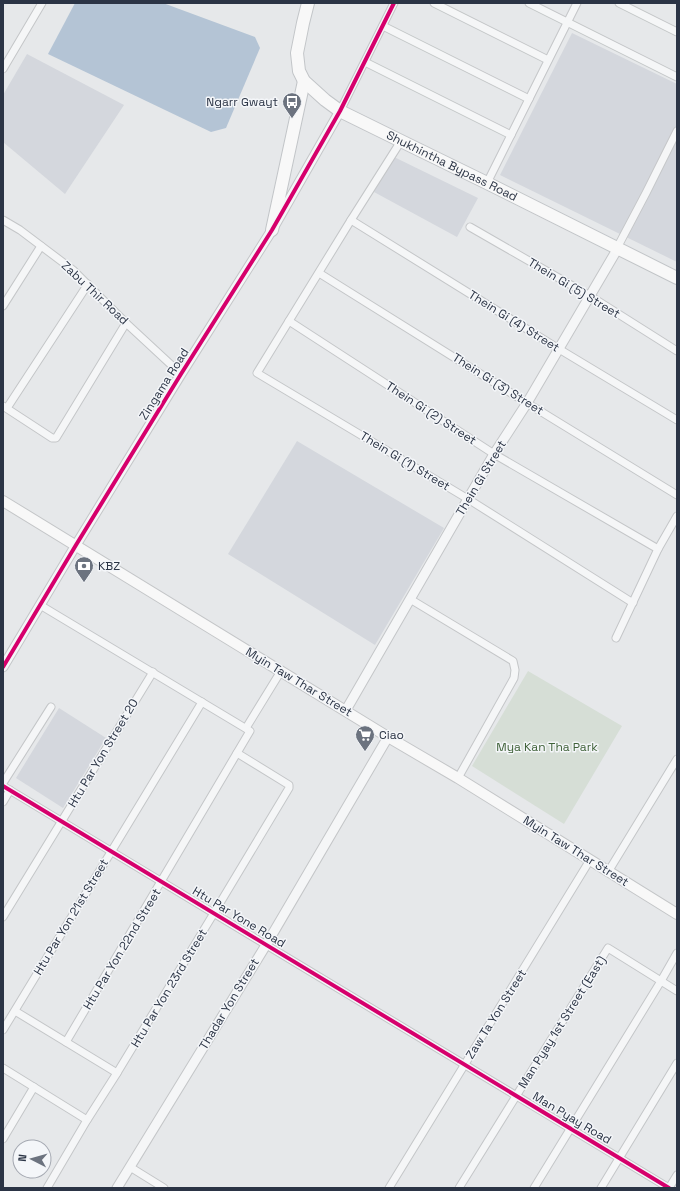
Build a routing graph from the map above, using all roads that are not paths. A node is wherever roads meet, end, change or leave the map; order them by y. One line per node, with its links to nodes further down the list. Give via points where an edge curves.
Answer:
1 (42, 3): 13 (street)
2 (308, 3): 15 (main road, via 297,53 299,71)
3 (394, 3): 9 (street)
4 (434, 3): 11 (street)
5 (529, 3): 8 (street)
6 (577, 3): 8 (street)
7 (619, 3): 10 (street)
8 (567, 22): 11 (street); 14 (street)
9 (383, 26): 12 (street); 16 (street)
10 (677, 32)
11 (548, 60): 16 (street)
12 (364, 62): 17 (street); 19 (street)
13 (3, 69)
14 (677, 77)
15 (304, 81): 17 (main road, Shukhintha Bypass Road); 25 (main road)
16 (529, 99): 19 (street)
17 (340, 110): 20 (main road, Shukhintha Bypass Road); 25 (street, Zingama Road)
18 (677, 131): 27 (street)
19 (511, 135): 21 (street)
20 (401, 141): 21 (main road, Shukhintha Bypass Road); 23 (street)
21 (487, 183): 27 (main road, Shukhintha Bypass Road)
22 (3, 220): 26 (street, Zabu Thir Road)
23 (351, 220): 28 (street); 35 (street, Thein Gi (4) Street)
24 (470, 227): 31 (street, Thein Gi (5) Street)
25 (272, 230): 37 (street, Zingama Road)
26 (41, 246): 30 (street, Zabu Thir Road); 32 (street)
27 (618, 248): 29 (main road, Shukhintha Bypass Road); 31 (street, Thein Gi Street)
28 (320, 273): 33 (street); 38 (street, Thein Gi (3) Street)
29 (677, 278)
30 (88, 284): 34 (street, Zabu Thir Road); 39 (street)
31 (590, 296): 35 (street, Thein Gi Street); 36 (street, Thein Gi (5) Street)
32 (3, 306)
33 (289, 321): 41 (street, Thein Gi (2) Street); 43 (street, Thein Gi (1) Street, via 257,373)
34 (126, 323): 37 (street, Zabu Thir Road); 39 (street, via 56,438 52,438)
35 (559, 349): 38 (street, Thein Gi Street); 40 (street, Thein Gi (4) Street)
36 (677, 351)
37 (181, 374): 46 (street, Zingama Road)
38 (527, 403): 41 (street, Thein Gi Street); 42 (street, Thein Gi (3) Street)
39 (5, 407)
40 (677, 420)
41 (494, 454): 43 (street, Thein Gi Street); 47 (street, Thein Gi (2) Street)
42 (677, 495)
43 (468, 499): 48 (street, Thein Gi Street); 49 (street, Thein Gi (1) Street)
44 (3, 501): 46 (main road, Myin Taw Thar Street)
45 (677, 516): 47 (street)
46 (76, 545): 50 (street, Zingama Road); 53 (main road, Myin Taw Thar Street)
47 (658, 549): 49 (street)
48 (410, 599): 57 (street, Thein Gi Street); 62 (street, via 513,661 514,678)
49 (633, 603): 51 (street)
50 (40, 605): 52 (street, Zingama Road); 54 (street)
51 (616, 638)
52 (3, 667)
53 (281, 671): 57 (main road, Myin Taw Thar Street); 58 (street, Htu Par Yon 22nd Street)
54 (153, 672): 55 (street); 66 (street, Htu Par Yon Street 20)
55 (202, 702): 58 (street); 67 (street, Htu Par Yon 21st Street)
56 (51, 707): 63 (street)
57 (346, 710): 59 (main road, Myin Taw Thar Street)
58 (248, 730): 60 (street, Htu Par Yon 22nd Street)
59 (388, 737): 62 (main road, Myin Taw Thar Street); 74 (street, Thadar Yon Street)
60 (237, 753): 70 (street, Htu Par Yon 22nd Street); 71 (street, Htu Par Yon 23rd Street, via 289,786)
61 (677, 759): 69 (street)
62 (458, 778): 68 (main road, Myin Taw Thar Street)
63 (3, 784): 64 (street, Htu Par Yone Road)
64 (10, 790): 65 (street); 66 (street, Htu Par Yone Road)
65 (3, 802)
66 (62, 821): 67 (street, Htu Par Yone Road); 73 (street, Htu Par Yon Street 20)
67 (111, 851): 70 (street, Htu Par Yone Road); 78 (street, Htu Par Yon 21st Street)
68 (590, 860): 69 (main road, Myin Taw Thar Street); 82 (street, Zaw Ta Yon Street)
69 (608, 872): 72 (main road, Myin Taw Thar Street)
70 (161, 882): 71 (street, Htu Par Yone Road); 80 (street, Htu Par Yon 22nd Street)
71 (214, 913): 74 (street, Htu Par Yone Road); 84 (street, Htu Par Yon 23rd Street)
72 (677, 914)
73 (3, 917)
74 (266, 945): 82 (street, Htu Par Yone Road); 91 (street, Thadar Yon Street)
75 (677, 953): 76 (street)
76 (661, 981): 77 (street); 86 (street, Man Pyay 1st Street (East), via 608,948); 88 (street)
77 (677, 991)
78 (15, 1011): 79 (street, Htu Par Yon 21st Street); 80 (street)
79 (3, 1030)
80 (66, 1042): 84 (street)
81 (677, 1064): 90 (street)
82 (464, 1065): 86 (street, Man Pyay Road); 96 (street, Zaw Ta Yon Street)
83 (3, 1068): 85 (street)
84 (117, 1073): 87 (street, Htu Par Yon 23rd Street)
85 (34, 1087): 87 (street); 89 (street)
86 (516, 1096): 88 (street, Man Pyay Road); 97 (street, Man Pyay 1st Street (East))
87 (87, 1120): 93 (street, Htu Par Yon 23rd Street)
88 (571, 1129): 90 (street, Man Pyay Road); 98 (street)
89 (3, 1138)
90 (619, 1158): 99 (street); 100 (street, Man Pyay Road)
91 (130, 1167): 94 (street, Thadar Yon Street); 95 (street)
92 (677, 1175): 100 (street)
93 (47, 1188)
94 (117, 1188)
95 (164, 1188)
96 (389, 1188)
97 (459, 1188)
98 (534, 1188)
99 (601, 1188)
100 (669, 1188)

